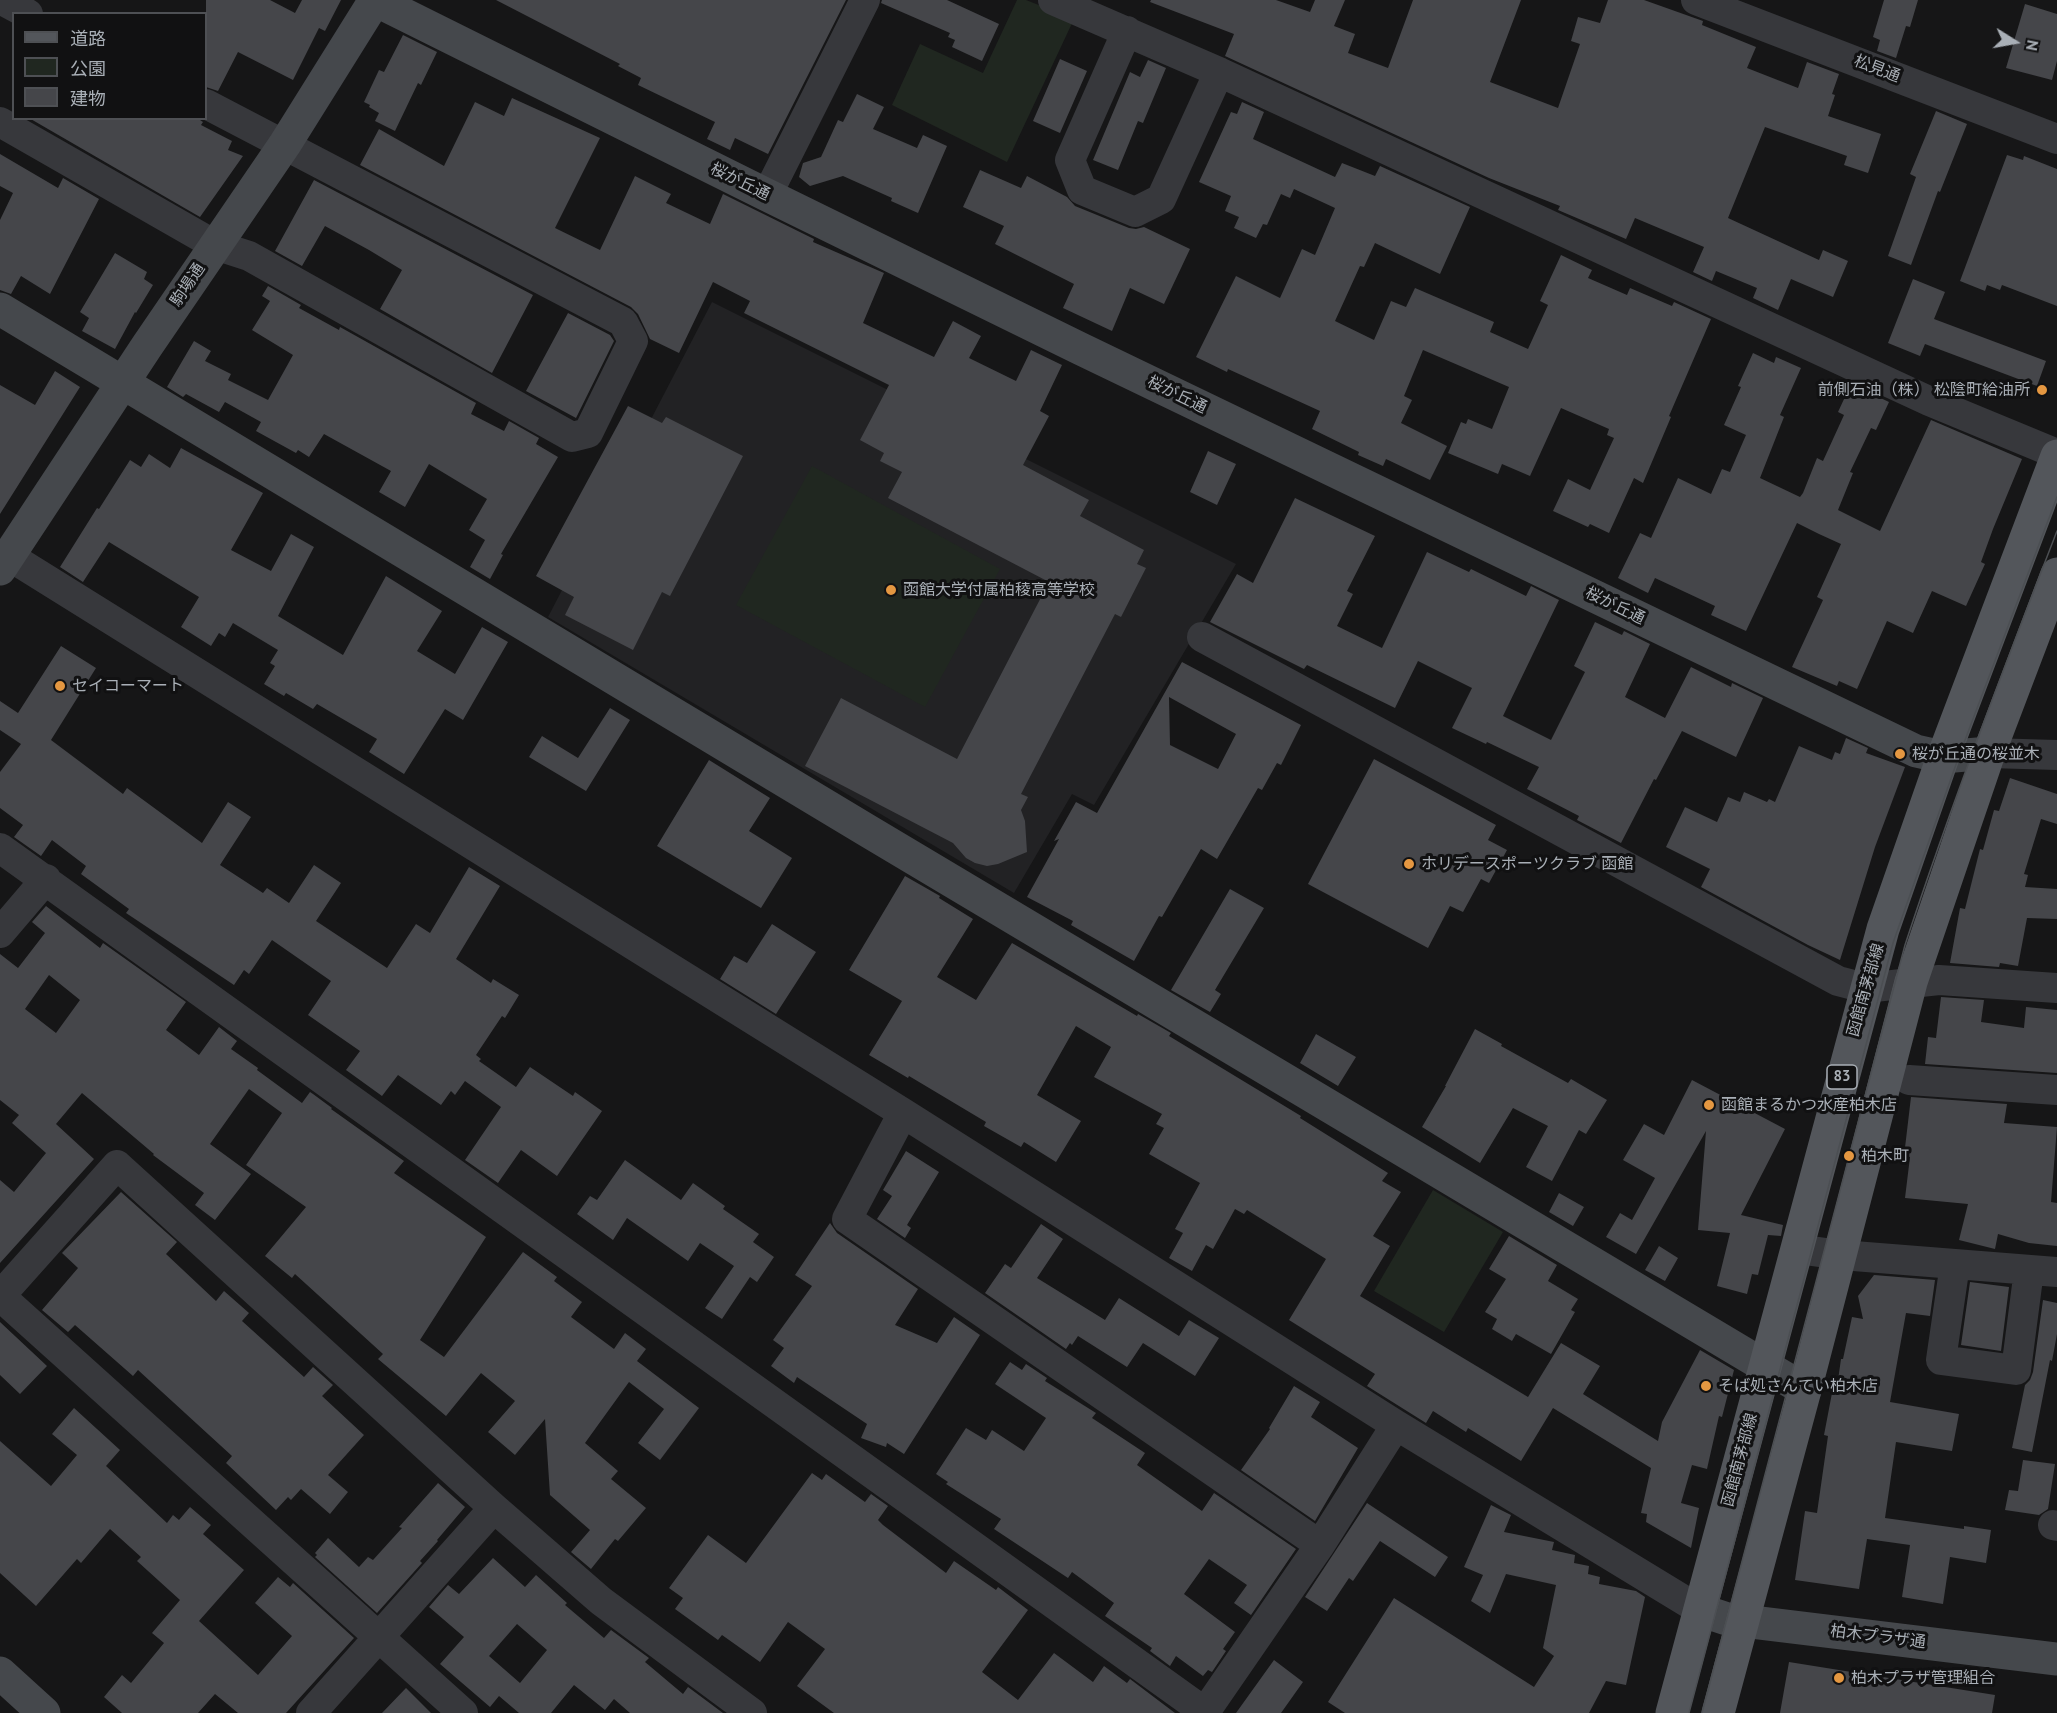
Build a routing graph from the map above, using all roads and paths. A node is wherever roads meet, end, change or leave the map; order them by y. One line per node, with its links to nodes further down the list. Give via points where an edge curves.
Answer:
1 (2, 0): 6 (street)
2 (375, 0): 12 (street, 駒場通); 13 (street, 桜が丘通)
3 (865, 0): 13 (street)
4 (1053, 0): 7 (street)
5 (1702, 1): 11 (street, 松見通)
6 (24, 12)
7 (1126, 31): 8 (street); 8 (street, via 1070,160 1082,190 1135,212 1161,199)
8 (1219, 72): 17 (street, via 1929,401)
9 (207, 105): 12 (street)
10 (0, 122): 14 (street)
11 (2057, 139)
12 (285, 144): 14 (street, 駒場通); 14 (street, via 623,322 633,341 588,433 572,437 249,256)
13 (767, 195): 23 (street, 桜が丘通, via 1916,751)
14 (215, 245): 16 (street, 駒場通)
15 (0, 309): 16 (street)
16 (123, 383): 18 (street, 駒場通); 38 (street)
17 (2057, 455): 23 (main road, 函館南茅部線 / 83)
18 (4, 562): 32 (street)
19 (2057, 574): 21 (main road)
20 (1202, 637): 28 (street, via 1838,981)
21 (1989, 753): 22 (street); 23 (street, 桜が丘通); 27 (main road)
22 (2057, 755)
23 (1943, 757): 28 (main road, 函館南茅部線 / 83)
24 (0, 848): 25 (street)
25 (46, 879): 26 (street); 52 (street)
26 (0, 933)
27 (1911, 982): 28 (street); 29 (street, via 1939,980); 34 (main road)
28 (1865, 988): 33 (main road, 函館南茅部線 / 83)
29 (2057, 988)
30 (1909, 1080): 31 (street)
31 (2057, 1090)
32 (903, 1113): 40 (street); 42 (street, via 847,1219)
33 (1797, 1248): 34 (street); 38 (main road, 函館南茅部線 / 83)
34 (1841, 1255): 35 (street); 39 (main road)
35 (1955, 1264): 36 (street); 36 (street, via 1941,1360 2016,1370)
36 (2043, 1271)
37 (0, 1296): 41 (street, via 117,1165); 45 (street)
38 (1764, 1366): 39 (street); 43 (main road, 函館南茅部線 / 83)
39 (1805, 1390): 44 (main road)
40 (1396, 1425): 42 (street); 43 (street)
41 (494, 1508): 45 (street); 51 (street, via 601,1601)
42 (1320, 1545): 52 (street)
43 (1700, 1610): 44 (street, 柏木プラザ通); 53 (main road, 函館南茅部線 / 83)
44 (1743, 1621): 46 (street, 柏木プラザ通); 54 (main road)
45 (380, 1638): 49 (street); 50 (street)
46 (2057, 1659)
47 (0, 1673): 48 (street)
48 (44, 1713)
49 (311, 1713)
50 (463, 1713)
51 (750, 1713)
52 (1205, 1713)
53 (1672, 1713)
54 (1718, 1713)

